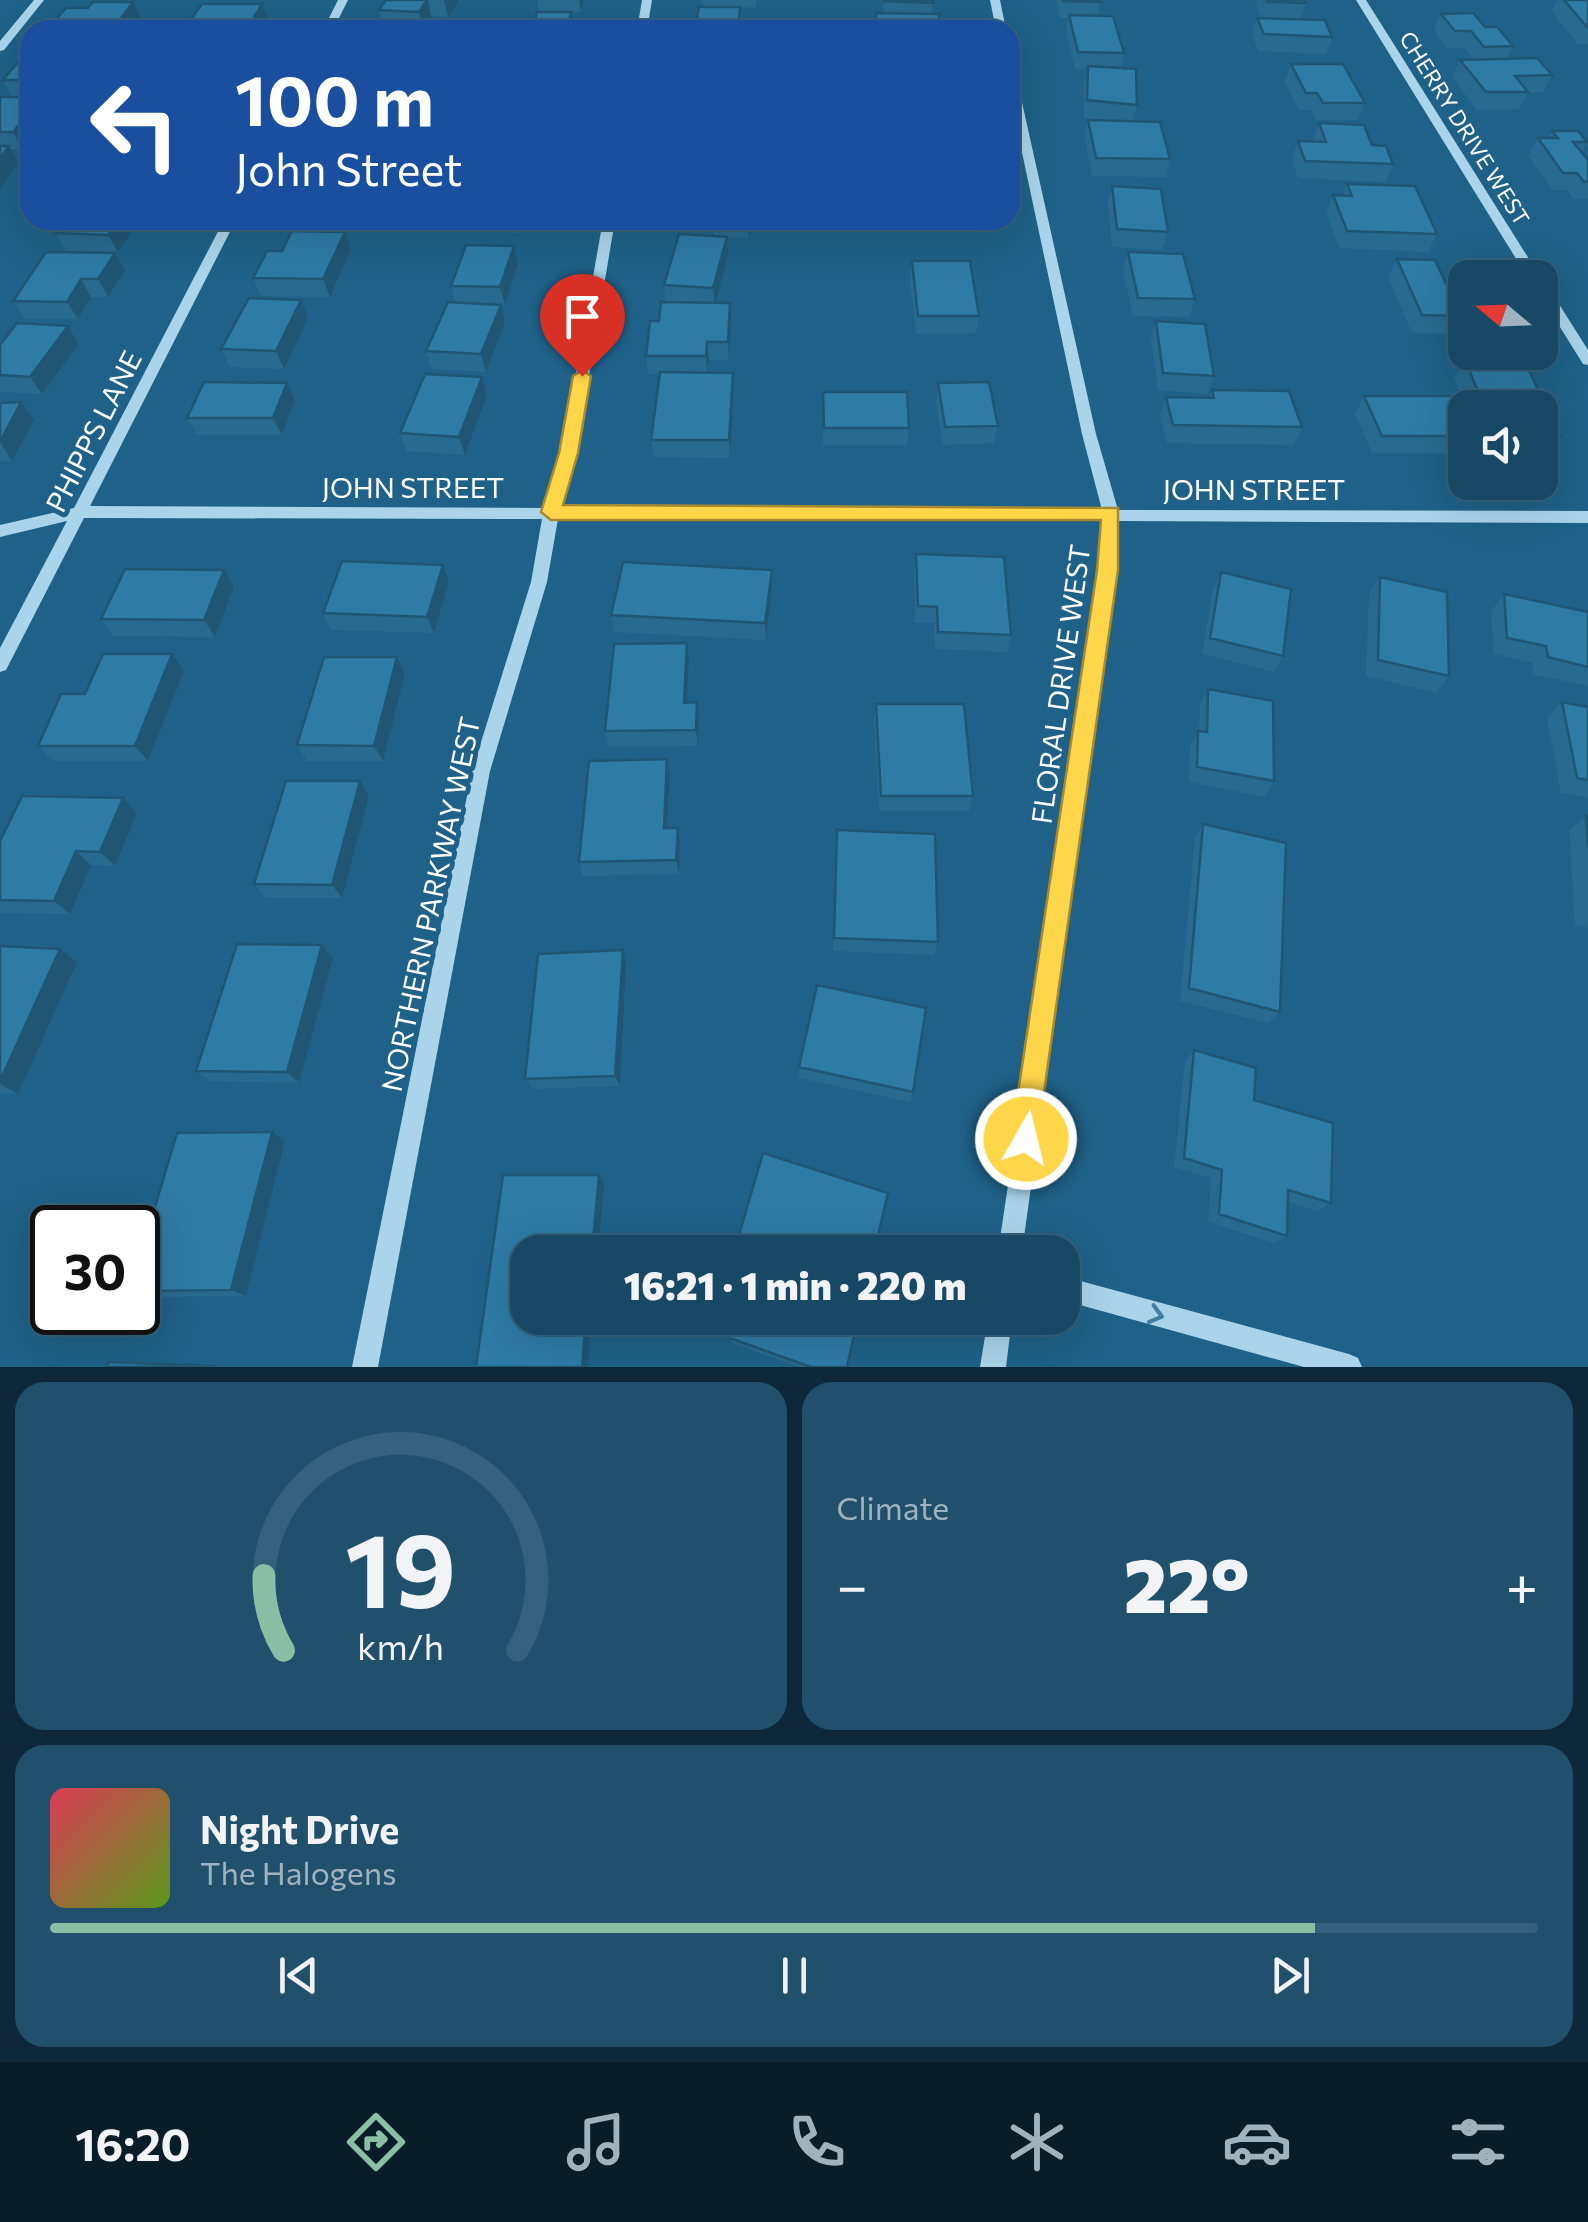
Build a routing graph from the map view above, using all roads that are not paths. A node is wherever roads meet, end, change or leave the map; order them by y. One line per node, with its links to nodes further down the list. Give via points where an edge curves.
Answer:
1 (39, 0): 3 (street)
2 (1361, 0): 9 (street, CHERRY DRIVE WEST)
3 (23, 20)
4 (20, 23): 5 (street)
5 (0, 48)
6 (1020, 117): 14 (street, FLORAL DRIVE WEST)
7 (225, 230): 12 (street, PHIPPS LANE)
8 (607, 230): 13 (street, NORTHERN PARKWAY WEST, via 569,453)
9 (1524, 260)
10 (1558, 314): 11 (street)
11 (1588, 361)
12 (79, 512): 13 (street, JOHN STREET); 16 (street, JOHN STREET); 17 (street, PHIPPS LANE)
13 (551, 512): 14 (street, JOHN STREET); 21 (street, NORTHERN PARKWAY WEST, via 539,582 481,771)
14 (1111, 513): 15 (street, JOHN STREET); 18 (street, FLORAL DRIVE WEST)
15 (1588, 516)
16 (0, 531)
17 (0, 666)
18 (1012, 1235)
19 (1080, 1293): 23 (street, one-way to 23)
20 (998, 1335): 22 (street)
21 (364, 1367)
22 (993, 1367)
23 (1349, 1367)

